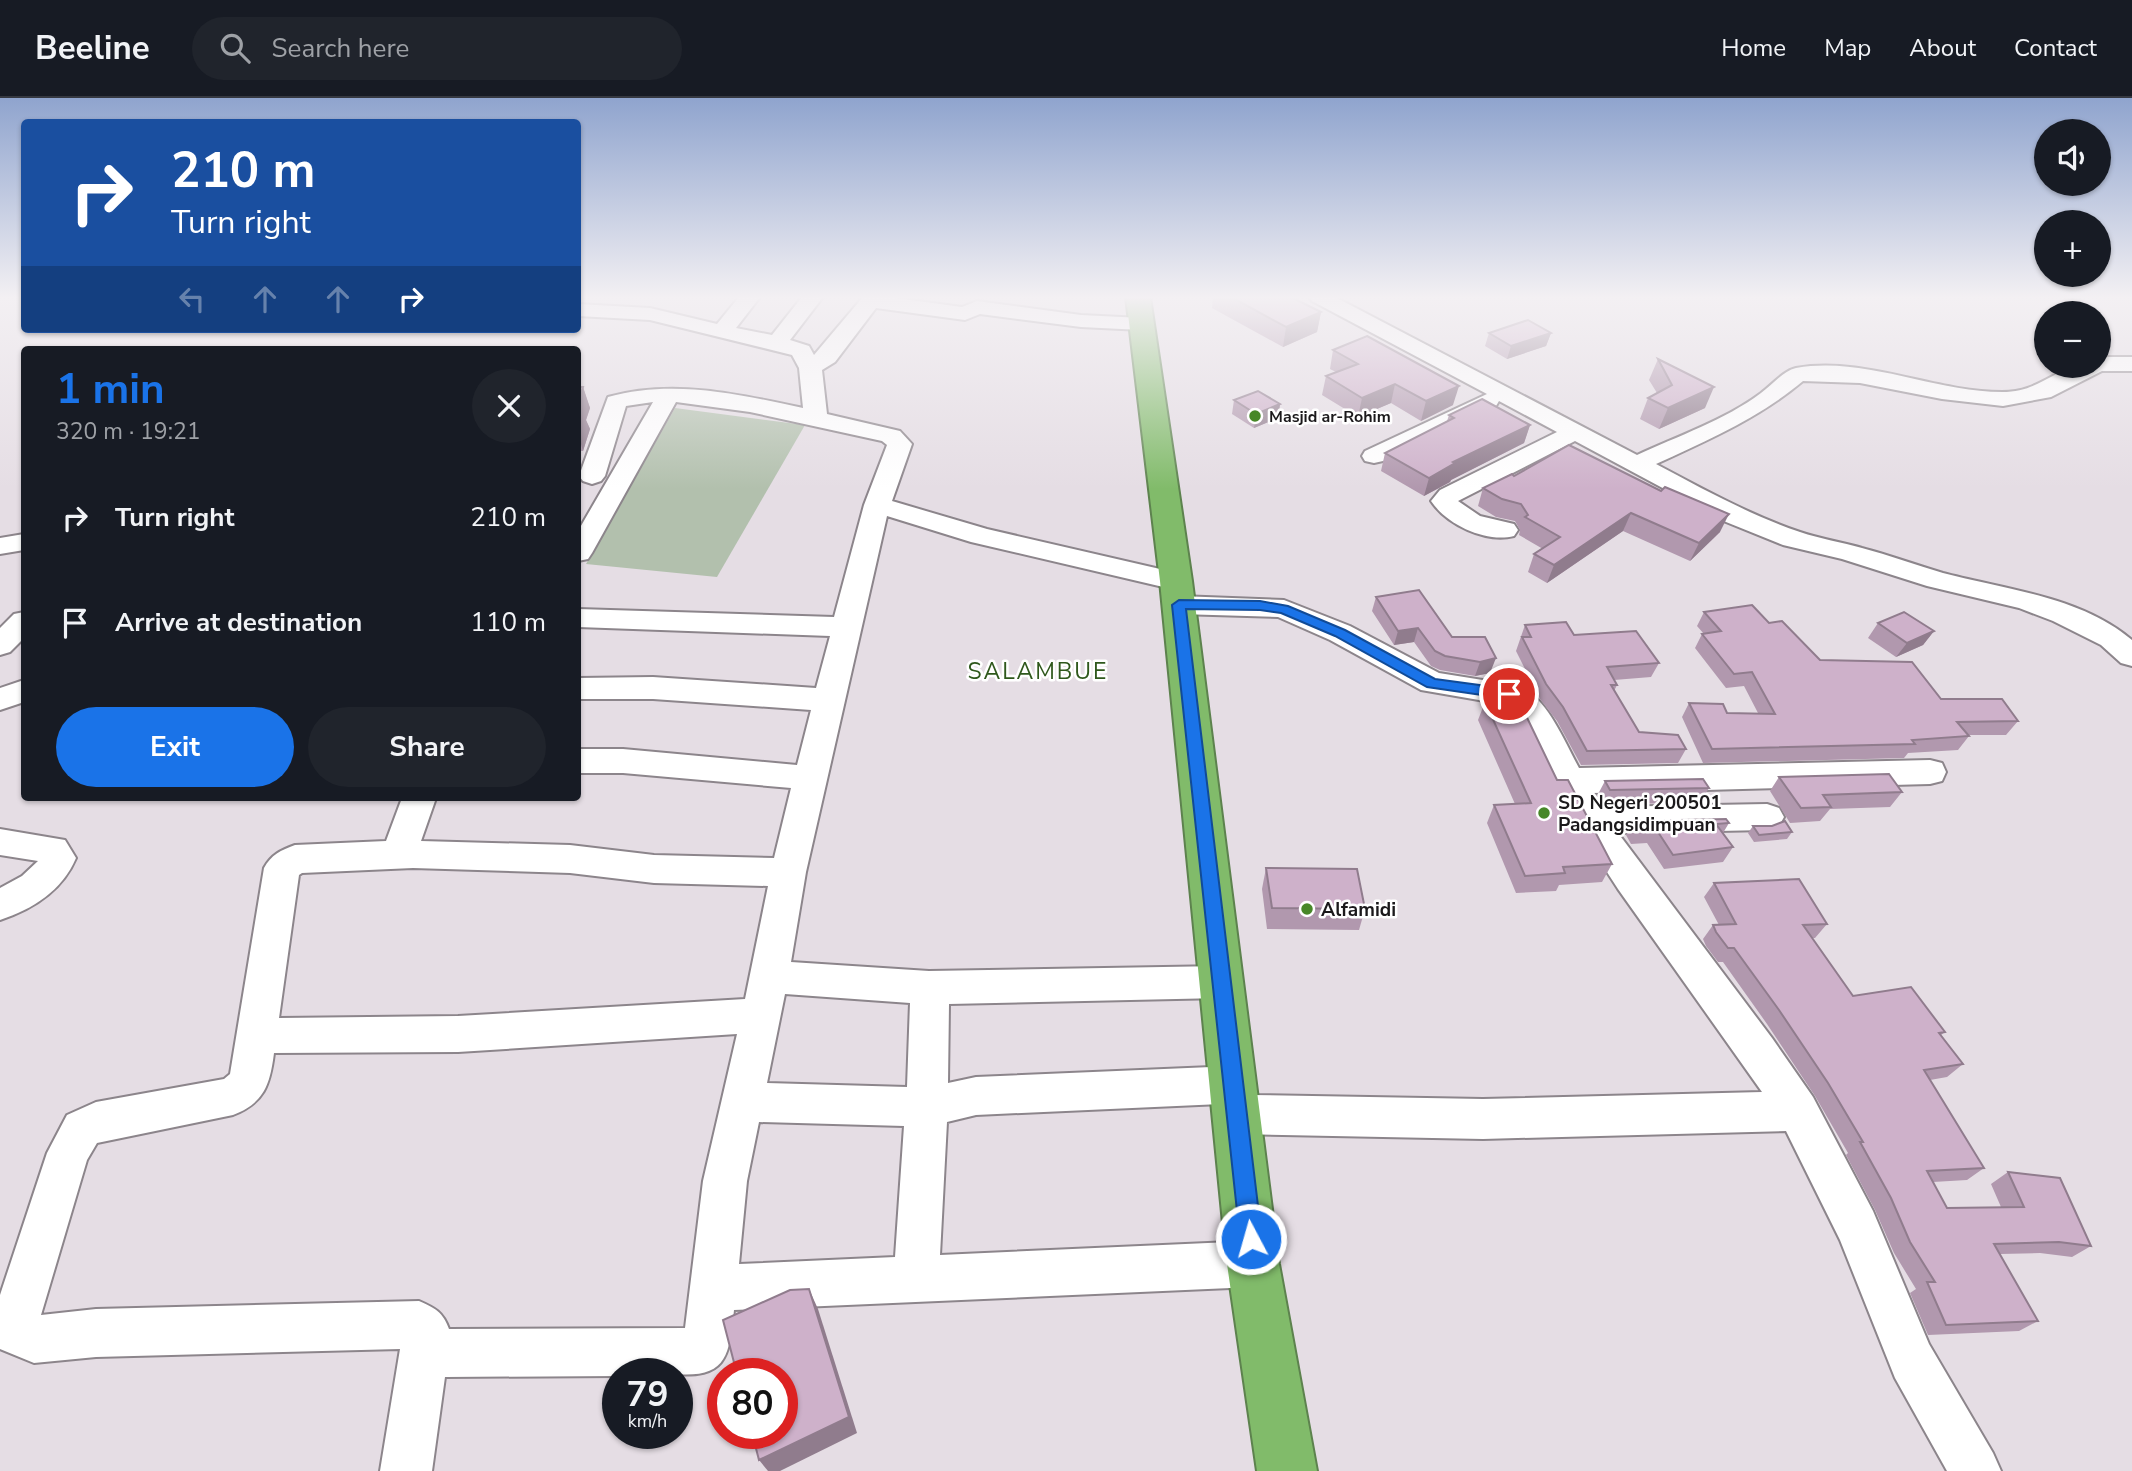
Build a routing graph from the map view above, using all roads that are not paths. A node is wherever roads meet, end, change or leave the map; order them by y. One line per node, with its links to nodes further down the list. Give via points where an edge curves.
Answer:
1 (806, 361): 7 (street)
2 (821, 361): 7 (street)
3 (1147, 361): 22 (highway)
4 (1441, 361): 9 (street)
5 (2132, 364): 6 (street)
6 (2111, 365)
7 (810, 368): 11 (street)
8 (2070, 378): 14 (street, via 2043,392 2003,399 1860,376 1797,375 1739,416)
9 (1502, 393): 12 (street); 13 (street)
10 (668, 395): 11 (street); 15 (street, via 615,402); 17 (street)
11 (816, 418): 16 (street, via 899,440)
12 (1575, 432): 14 (street); 18 (street, via 1444,501 1465,518)
13 (1374, 456)
14 (1637, 464): 28 (street, via 1735,516 1793,539 2063,614 2111,638)
15 (592, 476)
16 (877, 505): 22 (street); 25 (street)
17 (587, 525): 20 (street)
18 (1505, 530)
19 (21, 542): 21 (street)
20 (581, 544)
21 (0, 546)
22 (1178, 593): 36 (street, via 1284,609 1340,633 1432,683 1515,696 1540,727); 44 (highway)
23 (581, 618): 25 (street)
24 (21, 624): 26 (street)
25 (847, 627): 32 (street)
26 (0, 646): 27 (street)
27 (21, 653)
28 (2132, 656)
29 (581, 689): 32 (street, via 653,688)
30 (21, 692): 31 (street)
31 (0, 699)
32 (829, 700): 35 (street)
33 (581, 761): 35 (street)
34 (1930, 772): 36 (street)
35 (811, 778): 42 (street)
36 (1570, 781): 39 (street)
37 (418, 801): 41 (street)
38 (1767, 817): 39 (street)
39 (1591, 820): 51 (street)
40 (0, 842): 43 (street, via 53,850 58,858 46,878)
41 (400, 855): 42 (street); 47 (street, via 295,859 282,868)
42 (788, 872): 46 (street)
43 (0, 905)
44 (1222, 982): 45 (street); 48 (highway)
45 (929, 988): 46 (street); 50 (street)
46 (765, 996): 47 (street, via 458,1034); 49 (street)
47 (256, 1036): 55 (street, via 251,1075 233,1096 96,1122 82,1129 68,1153 17,1315 16,1332 34,1339 96,1333 419,1325 427,1332)
48 (1236, 1099): 50 (street, via 976,1096); 51 (street, via 1483,1119); 52 (highway)
49 (743, 1102): 50 (street); 54 (street, via 719,1217)
50 (925, 1107): 53 (street)
51 (1798, 1111): 58 (street, via 1857,1227 1912,1361)
52 (1253, 1264): 53 (street); 57 (highway)
53 (916, 1280): 54 (street)
54 (713, 1287): 55 (street, via 707,1343 697,1352)
55 (426, 1353): 56 (street)
56 (406, 1471)
57 (1287, 1471)
58 (1975, 1471)

